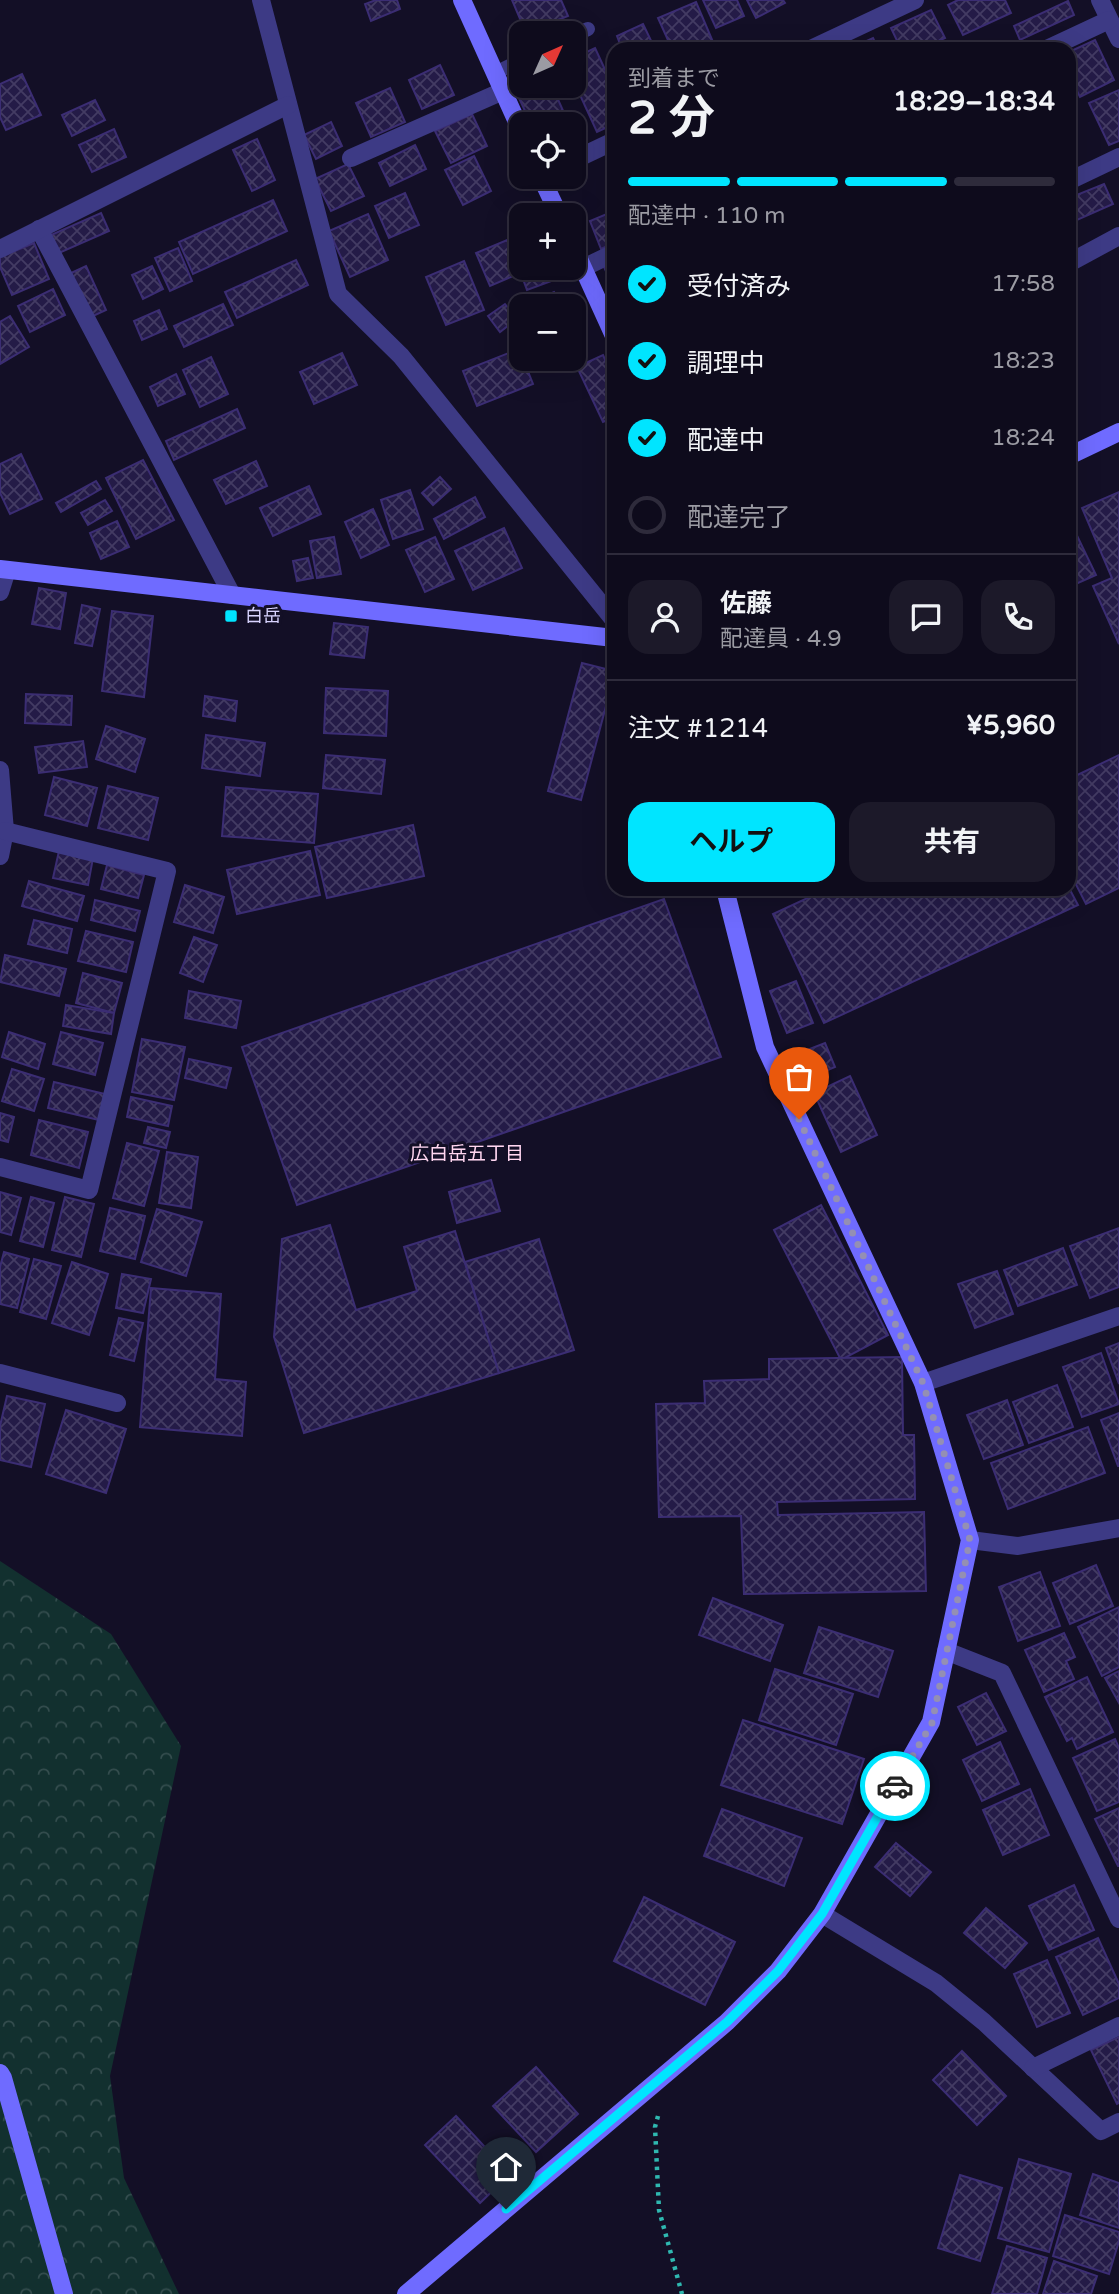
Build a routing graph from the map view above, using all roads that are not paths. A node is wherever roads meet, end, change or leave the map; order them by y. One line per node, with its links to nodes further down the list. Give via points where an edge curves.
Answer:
1 (261, 0): 12 (street)
2 (462, 0): 10 (street)
3 (915, 0): 7 (street)
4 (1100, 0): 5 (street)
5 (1109, 20): 6 (street); 8 (street)
6 (1119, 39)
7 (826, 42)
8 (1062, 42)
9 (509, 66): 10 (lane)
10 (495, 73): 11 (street)
11 (503, 91): 13 (street); 17 (street)
12 (288, 104): 19 (street); 32 (street, via 338,294 401,356)
13 (512, 112)
14 (607, 144): 15 (street)
15 (586, 154)
16 (1119, 157): 18 (street)
17 (351, 158)
18 (1076, 178)
19 (39, 229): 21 (street); 31 (street)
20 (1119, 236): 23 (street)
21 (0, 249)
22 (607, 256): 24 (street)
23 (1076, 259)
24 (586, 267)
25 (586, 274): 26 (street)
26 (607, 320)
27 (1119, 432): 28 (street)
28 (1076, 453)
29 (4, 570): 30 (street); 31 (street)
30 (0, 592)
31 (232, 595): 33 (street)
32 (607, 611)
33 (607, 637)
34 (0, 771): 35 (street)
35 (5, 831): 36 (street); 38 (street, via 167,871 89,1190)
36 (0, 856)
37 (727, 896): 41 (street, via 765,1047)
38 (0, 1167)
39 (1119, 1317): 41 (street)
40 (0, 1373): 42 (street)
41 (923, 1383): 44 (street)
42 (117, 1403)
43 (1119, 1528): 44 (street, via 1018,1546)
44 (970, 1540): 45 (street)
45 (946, 1651): 46 (street, via 932,1723); 47 (street, via 1002,1673)
46 (822, 1914): 49 (street, via 936,1983); 53 (street, via 778,1971 727,2022)
47 (1119, 1919)
48 (1119, 2026): 49 (street)
49 (1033, 2068): 51 (street, via 1101,2131)
50 (0, 2073): 52 (street)
51 (1119, 2122)
52 (64, 2294)
53 (406, 2294)

